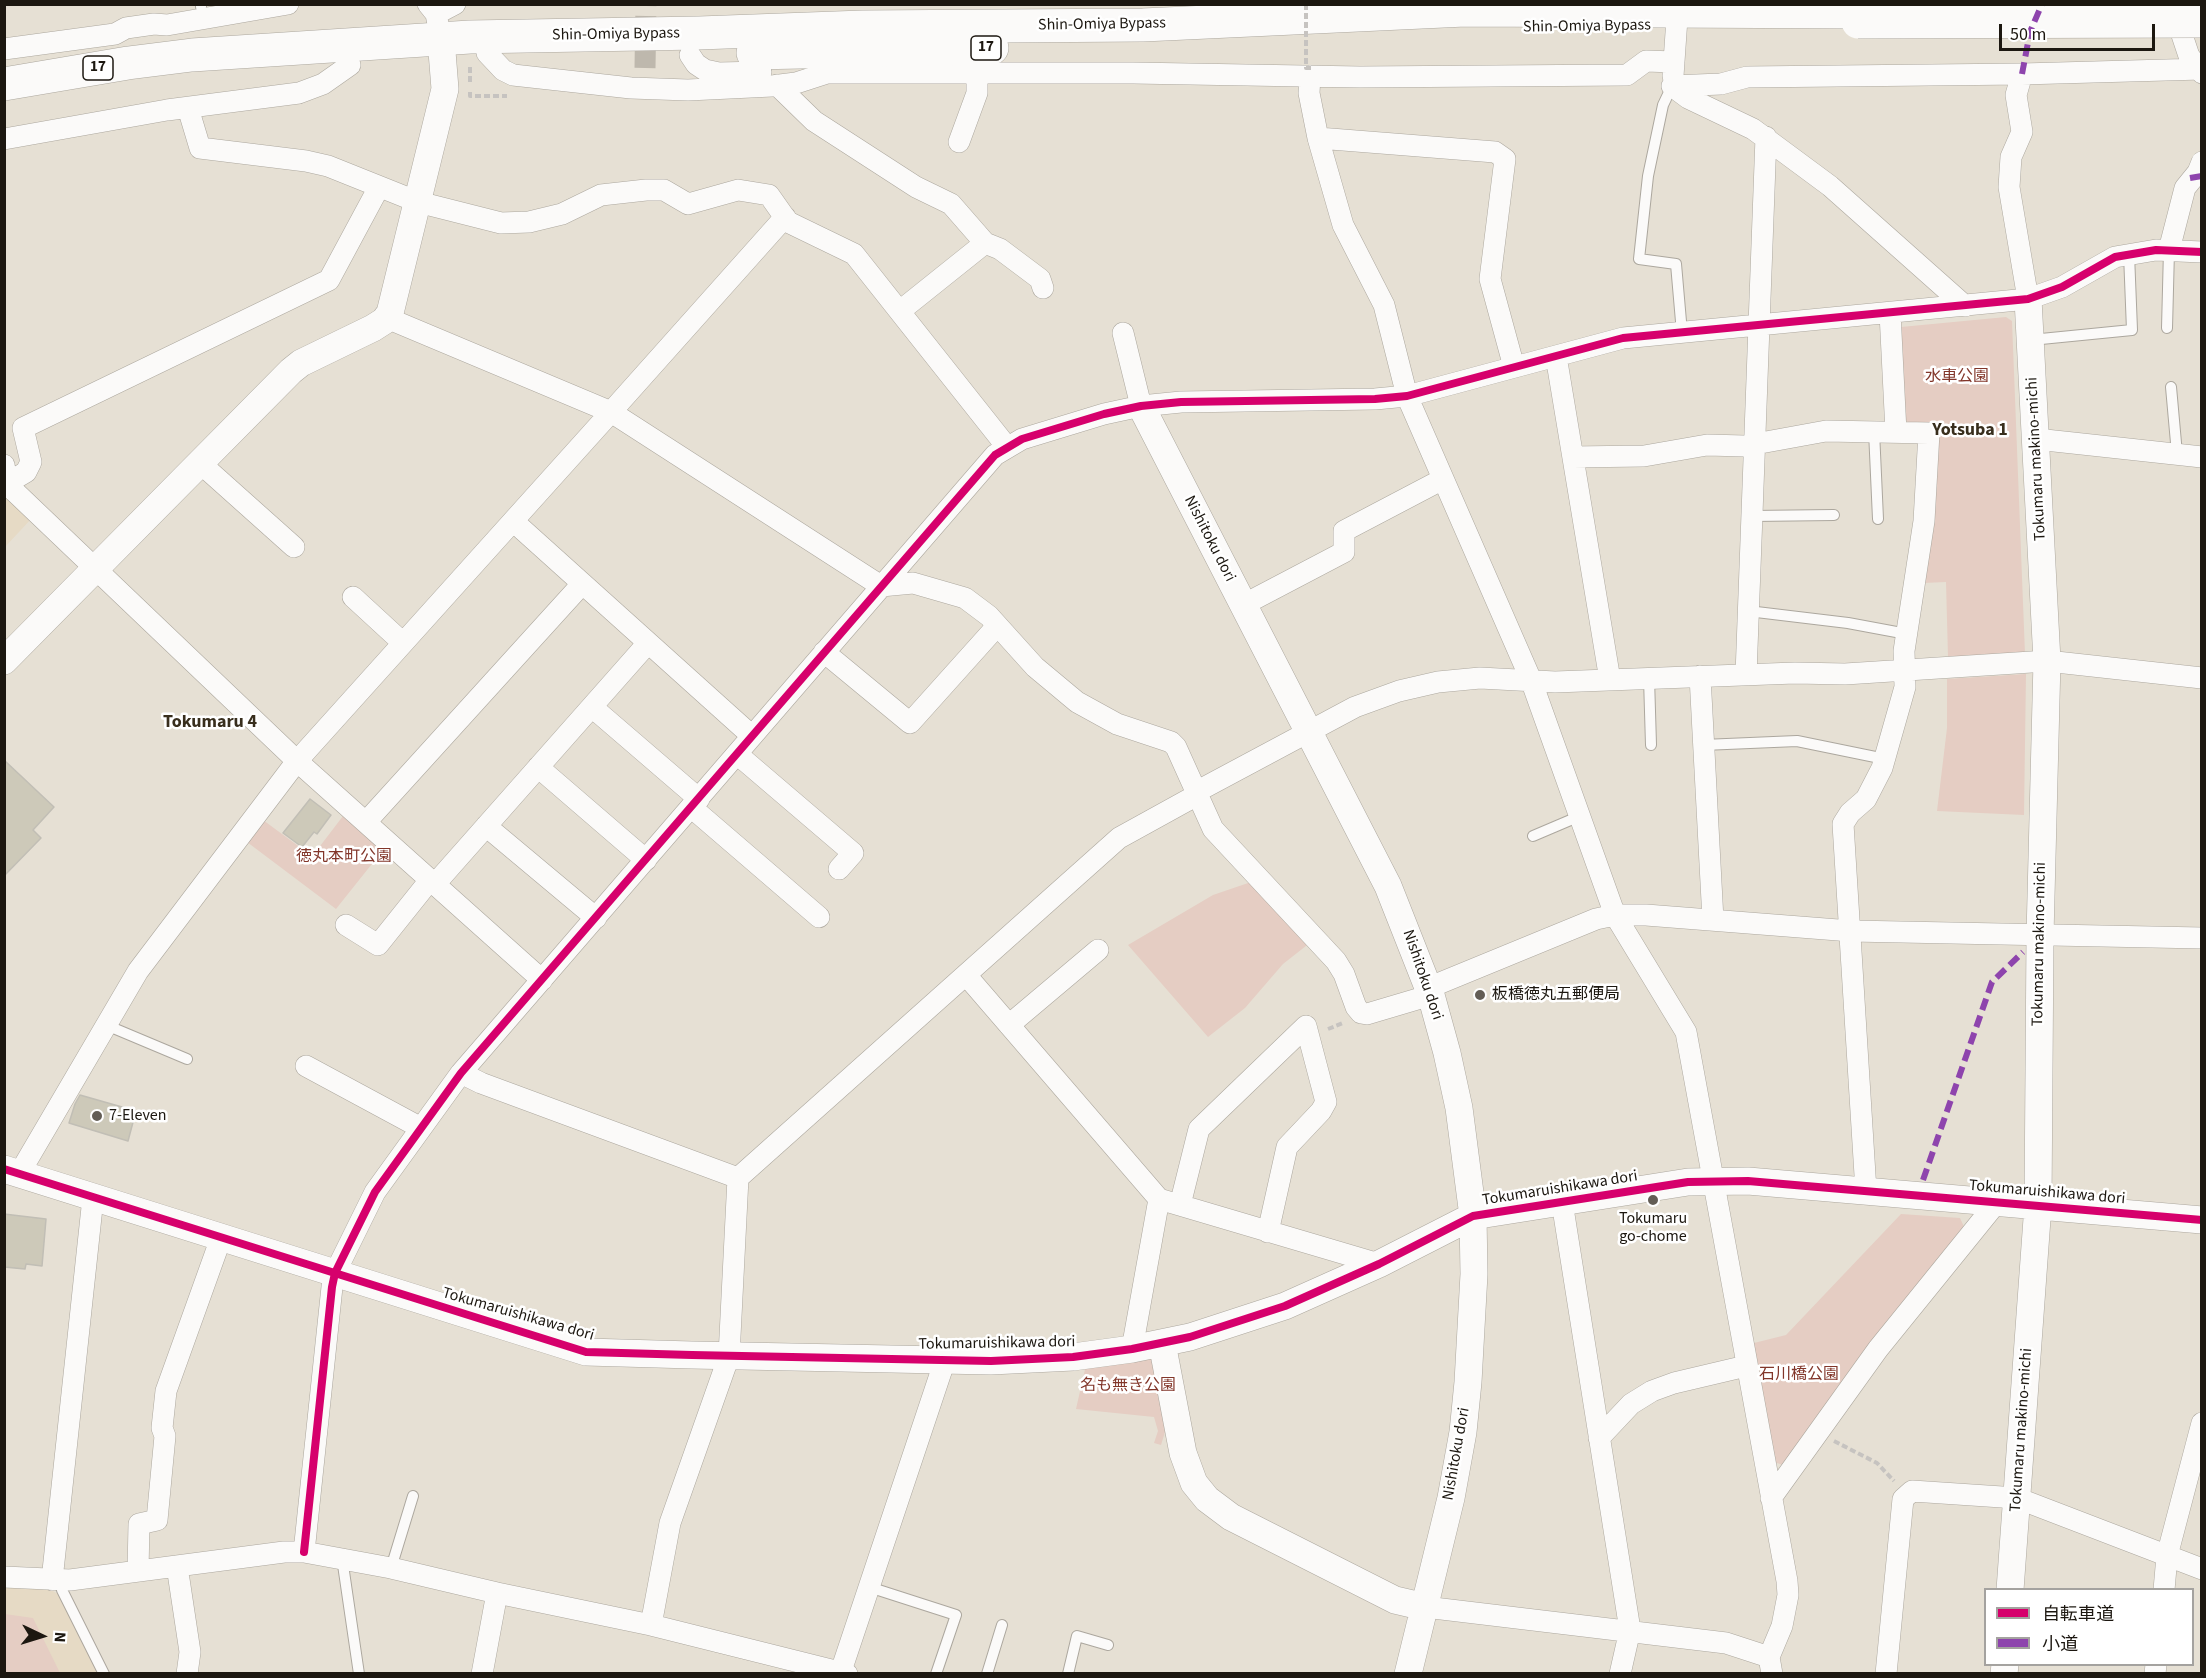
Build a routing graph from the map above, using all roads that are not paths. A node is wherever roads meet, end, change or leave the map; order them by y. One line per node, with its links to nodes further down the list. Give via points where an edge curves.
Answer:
1 (288, 4): 10 (street)
2 (455, 4): 9 (street)
3 (2179, 4): 15 (street, via 2181,32 2189,56)
4 (1809, 8): 6 (highway, Shin-Omiya Bypass / 17); 7 (highway, Shin-Omiya Bypass / 17)
5 (2202, 10): 7 (highway, Shin-Omiya Bypass / 17)
6 (1678, 14): 7 (highway, Shin-Omiya Bypass / 17); 9 (highway, Shin-Omiya Bypass / 17, via 1466,10 1143,25 863,27 699,33); 12 (highway, Shin-Omiya Bypass / 17, via 1471,28 973,49); 13 (street)
7 (1858, 17): 8 (highway, Shin-Omiya Bypass / 17, bridge)
8 (2202, 21)
9 (437, 28): 11 (highway, Shin-Omiya Bypass / 17); 14 (highway, Shin-Omiya Bypass / 17); 20 (highway, Shin-Omiya Bypass / 17, via 128,63); 31 (street, via 445,89)
10 (4, 49)
11 (487, 53): 12 (highway, Shin-Omiya Bypass / 17); 21 (street, via 502,70 513,75 647,78 688,90)
12 (690, 55): 17 (street, via 705,70 719,74)
13 (1674, 62): 16 (street, via 1646,61 1627,75); 22 (street)
14 (350, 65): 23 (highway, Shin-Omiya Bypass / 17, via 116,84); 24 (street, via 323,84 299,93)
15 (2200, 70): 19 (street)
16 (1312, 72): 18 (street); 26 (street, via 1309,93)
17 (827, 73): 18 (street); 21 (street)
18 (977, 74): 28 (street, via 977,93)
19 (2022, 74): 22 (street, via 1747,76 1721,84); 38 (street, via 2016,95 2022,132 2011,157 2009,187)
20 (4, 84)
21 (777, 86): 33 (street, via 814,121 916,187 951,204)
22 (1672, 86): 25 (street); 46 (lane, via 1663,105 1648,176 1639,259 1676,264)
23 (4, 102)
24 (188, 108): 27 (street); 30 (street, via 200,148 306,161)
25 (1766, 137): 39 (street, via 1830,186); 43 (street)
26 (1318, 138): 49 (street, via 1495,152 1505,159 1490,279); 51 (street, via 1343,225 1384,305)
27 (4, 139)
28 (959, 142)
29 (2202, 162): 34 (street, via 2185,188)
30 (379, 187): 31 (street); 63 (street, via 329,280 22,428 31,462 26,472)
31 (418, 202): 32 (street, via 501,223 529,222 562,214 601,195 664,190 688,204 738,190 769,195); 42 (street, via 396,298)
32 (785, 217): 40 (street, via 854,254); 53 (street)
33 (985, 243): 37 (street, via 1000,249 1040,279); 40 (street)
34 (2169, 250): 35 (street); 36 (street); 44 (lane)
35 (2202, 252)
36 (2129, 254): 38 (street, via 2115,256 2062,288); 47 (lane, via 2132,330)
37 (1043, 288)
38 (2028, 299): 39 (street); 47 (street, Tokumaru makino-michi)
39 (1965, 306): 41 (street)
40 (900, 311): 58 (street)
41 (1890, 313): 43 (street); 55 (street)
42 (387, 318): 53 (street); 62 (street, via 301,363)
43 (1759, 325): 46 (street); 57 (street)
44 (2167, 328)
45 (1123, 333): 52 (street, Nishitoku dori)
46 (1682, 333): 48 (street, via 1623,338)
47 (2031, 340): 56 (street, Tokumaru makino-michi)
48 (1556, 356): 49 (street); 60 (street)
49 (1514, 367): 51 (street)
50 (2171, 387): 59 (lane)
51 (1407, 396): 52 (street); 64 (street)
52 (1141, 406): 58 (street, via 1084,420); 74 (street, Nishitoku dori)
53 (611, 412): 68 (street); 72 (street)
54 (1874, 431): 55 (street); 57 (street, via 1826,431); 67 (lane)
55 (1896, 432): 77 (street, via 1929,433 1924,521)
56 (2036, 439): 59 (street); 82 (street, Tokumaru makino-michi)
57 (1754, 444): 60 (street, via 1707,445 1644,456); 66 (street)
58 (1007, 447): 72 (street, via 995,455)
59 (2177, 454): 61 (street)
60 (1573, 457): 89 (street)
61 (2202, 457)
62 (200, 463): 69 (street); 70 (street)
63 (7, 473): 70 (street, via 14,491)
64 (1443, 479): 74 (street, via 1344,531 1344,552); 88 (street)
65 (1834, 515): 66 (lane)
66 (1752, 516): 75 (street)
67 (1878, 519)
68 (513, 521): 71 (street); 78 (street)
69 (294, 547)
70 (97, 568): 81 (street); 97 (street)
71 (582, 584): 79 (street); 102 (street)
72 (881, 586): 76 (street, via 913,583 964,598); 80 (street)
73 (353, 597): 78 (street)
74 (1243, 605): 91 (street, Nishitoku dori)
75 (1748, 611): 77 (lane); 84 (street)
76 (997, 626): 80 (street, via 910,723); 99 (street, via 1035,667 1077,702 1117,724 1172,742)
77 (1907, 634): 83 (street)
78 (403, 643): 97 (street)
79 (648, 643): 90 (street); 92 (street)
80 (824, 652): 92 (street)
81 (4, 661)
82 (2047, 662): 83 (street); 87 (street); 114 (street, Tokumaru makino-michi)
83 (1904, 669): 84 (street); 96 (street, via 1905,687)
84 (1746, 675): 85 (street)
85 (1700, 676): 86 (street); 93 (street)
86 (1649, 678): 89 (street); 94 (lane)
87 (2202, 678)
88 (1532, 680): 89 (street); 91 (street, via 1480,678 1399,691 1354,707); 101 (street)
89 (1610, 680)
90 (592, 707): 98 (street); 100 (street)
91 (1309, 732): 99 (street); 119 (street, Nishitoku dori, via 1388,886)
92 (752, 736): 95 (street)
93 (1703, 745): 96 (lane, via 1797,741); 111 (street)
94 (1652, 746)
95 (737, 754): 100 (street); 106 (street, via 853,853)
96 (1885, 759): 113 (street, via 1866,799 1843,824)
97 (297, 761): 102 (street); 120 (street, via 138,972)
98 (538, 767): 103 (street); 105 (street)
99 (1197, 793): 117 (street, via 1119,838); 119 (street, via 1214,829 1336,961 1356,1007 1356,1017)
100 (695, 803): 105 (street); 109 (street)
101 (1580, 816): 104 (lane); 108 (street)
102 (366, 822): 107 (street)
103 (486, 826): 107 (street); 110 (street)
104 (1533, 836)
105 (646, 860): 110 (street)
106 (839, 869)
107 (432, 882): 112 (street, via 378,945); 118 (street)
108 (1615, 915): 111 (street); 119 (street, via 1596,919); 128 (street, via 1686,1032)
109 (819, 917)
110 (596, 918): 118 (street)
111 (1713, 920): 113 (street)
112 (345, 925)
113 (1851, 931): 114 (street); 129 (street)
114 (2040, 936): 115 (street); 134 (street, Tokumaru makino-michi)
115 (2202, 938)
116 (1098, 950): 121 (street)
117 (966, 975): 121 (street); 127 (street)
118 (542, 980): 124 (street)
119 (1429, 992): 135 (street, Nishitoku dori, via 1459,1108)
120 (106, 1025): 122 (lane); 126 (street)
121 (1009, 1025): 131 (street)
122 (187, 1059)
123 (306, 1066): 125 (street)
124 (461, 1073): 125 (street); 127 (street)
125 (421, 1128): 140 (street, via 375,1192)
126 (12, 1172): 130 (street, Tokumaruishikawa dori)
127 (738, 1178): 143 (street)
128 (1712, 1180): 129 (street, Tokumaruishikawa dori); 132 (street, Tokumaruishikawa dori); 145 (street)
129 (1866, 1191): 133 (street, Tokumaruishikawa dori)
130 (93, 1198): 138 (street, Tokumaruishikawa dori); 159 (street)
131 (1169, 1202): 137 (street); 137 (street, via 1199,1129 1306,1026 1315,1034 1326,1102 1287,1147); 142 (street)
132 (1562, 1202): 135 (street, Tokumaruishikawa dori); 147 (street)
133 (1997, 1202): 134 (street, Tokumaruishikawa dori); 149 (street, via 1878,1349)
134 (2038, 1205): 136 (street, Tokumaruishikawa dori); 150 (street, Tokumaru makino-michi)
135 (1473, 1216): 139 (street, Tokumaruishikawa dori); 164 (street, Nishitoku dori, via 1472,1335 1463,1431)
136 (2202, 1220)
137 (1268, 1232): 139 (street)
138 (221, 1238): 140 (street, Tokumaruishikawa dori); 157 (street, via 166,1391 157,1520 139,1524)
139 (1379, 1264): 141 (street, Tokumaruishikawa dori, via 1242,1322)
140 (335, 1273): 143 (street, Tokumaruishikawa dori, via 586,1352); 151 (street)
141 (1162, 1343): 142 (street, Tokumaruishikawa dori); 164 (street, via 1186,1463 1194,1483 1207,1499 1231,1517 1395,1600)
142 (1132, 1349): 144 (street, Tokumaruishikawa dori, via 1031,1360)
143 (729, 1356): 144 (street, Tokumaruishikawa dori); 165 (street, via 670,1523)
144 (945, 1360): 160 (street)
145 (1746, 1366): 147 (street, via 1652,1391 1631,1404); 149 (street)
146 (2202, 1423): 152 (street)
147 (1599, 1438): 167 (street)
148 (412, 1496): 155 (lane)
149 (1771, 1498): 169 (street, via 1788,1595)
150 (2017, 1498): 152 (street); 161 (street, Tokumaru makino-michi); 180 (street, via 1912,1491 1902,1499)
151 (304, 1552): 153 (street); 154 (street)
152 (2167, 1556): 156 (street); 162 (street)
153 (342, 1558): 155 (street); 173 (lane)
154 (177, 1566): 157 (street); 172 (street, via 190,1652)
155 (391, 1568): 163 (street)
156 (2202, 1569)
157 (138, 1571): 159 (street)
158 (4, 1576): 159 (street)
159 (57, 1581): 171 (lane)
160 (869, 1587): 170 (street); 175 (lane, via 956,1615)
161 (2010, 1588)
162 (2164, 1588)
163 (497, 1593): 165 (street); 174 (street)
164 (1425, 1606): 167 (street); 178 (street, Nishitoku dori)
165 (651, 1625): 170 (street)
166 (1002, 1625): 176 (lane)
167 (1630, 1630): 169 (street, via 1726,1643); 179 (street)
168 (1108, 1645): 177 (lane, via 1077,1636)
169 (1770, 1665)
170 (844, 1672)
171 (104, 1674)
172 (187, 1674)
173 (358, 1674)
174 (482, 1674)
175 (936, 1674)
176 (987, 1674)
177 (1068, 1674)
178 (1408, 1674)
179 (1620, 1674)
180 (1886, 1674)

